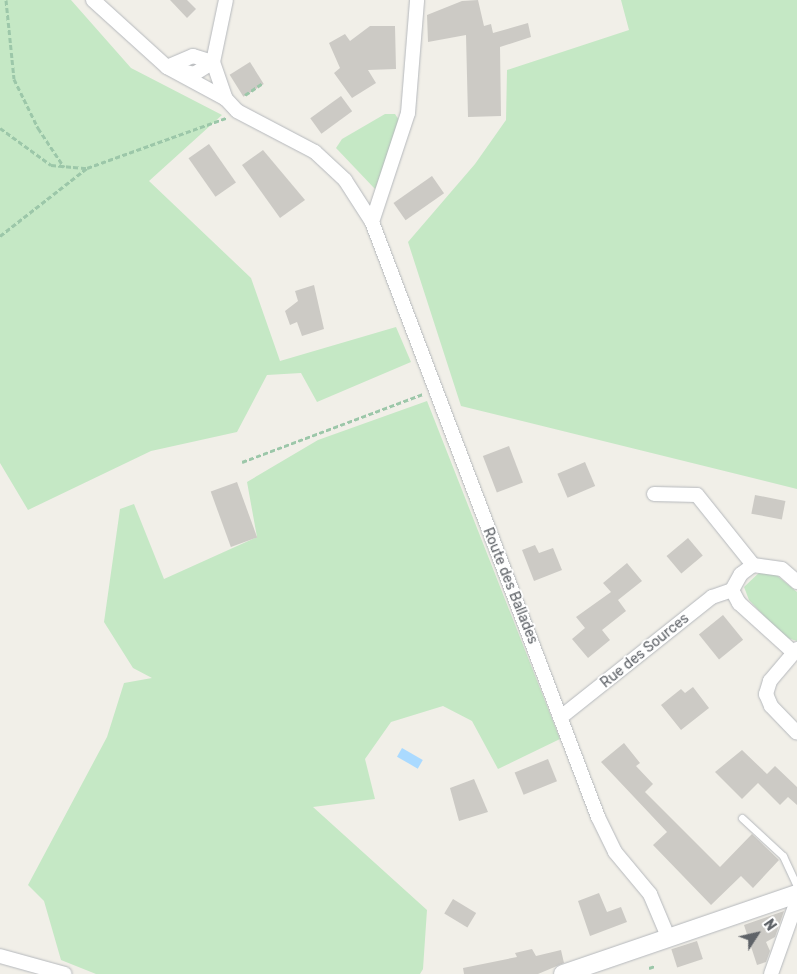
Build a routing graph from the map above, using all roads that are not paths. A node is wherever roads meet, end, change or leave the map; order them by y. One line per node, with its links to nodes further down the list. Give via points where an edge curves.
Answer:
1 (93, 0): 5 (street)
2 (226, 0): 4 (street)
3 (419, 0): 7 (street, via 408,113)
4 (213, 62): 5 (street, via 194,74); 6 (street)
5 (168, 67): 6 (street)
6 (226, 99): 7 (street, Route des Ballades, via 237,110 315,152 345,180)
7 (372, 222): 13 (street, Route des Ballades, via 433,390)
8 (654, 494): 9 (street, via 697,495)
9 (754, 565): 10 (street, via 782,569); 11 (street, Rue des Sources, via 741,574)
10 (797, 582)
11 (732, 590): 12 (street, via 739,603); 13 (street, Rue des Sources, via 712,598)
12 (795, 650): 14 (street, via 770,681 766,694 771,706)
13 (561, 717): 19 (street, Route des Ballades, via 615,852 650,894)
14 (797, 733)
15 (742, 818): 16 (lane, via 783,856)
16 (797, 886)
17 (797, 894): 19 (street)
18 (797, 901): 23 (street)
19 (668, 940): 22 (street)
20 (0, 956): 21 (street)
21 (65, 974)
22 (563, 974)
23 (771, 974)

